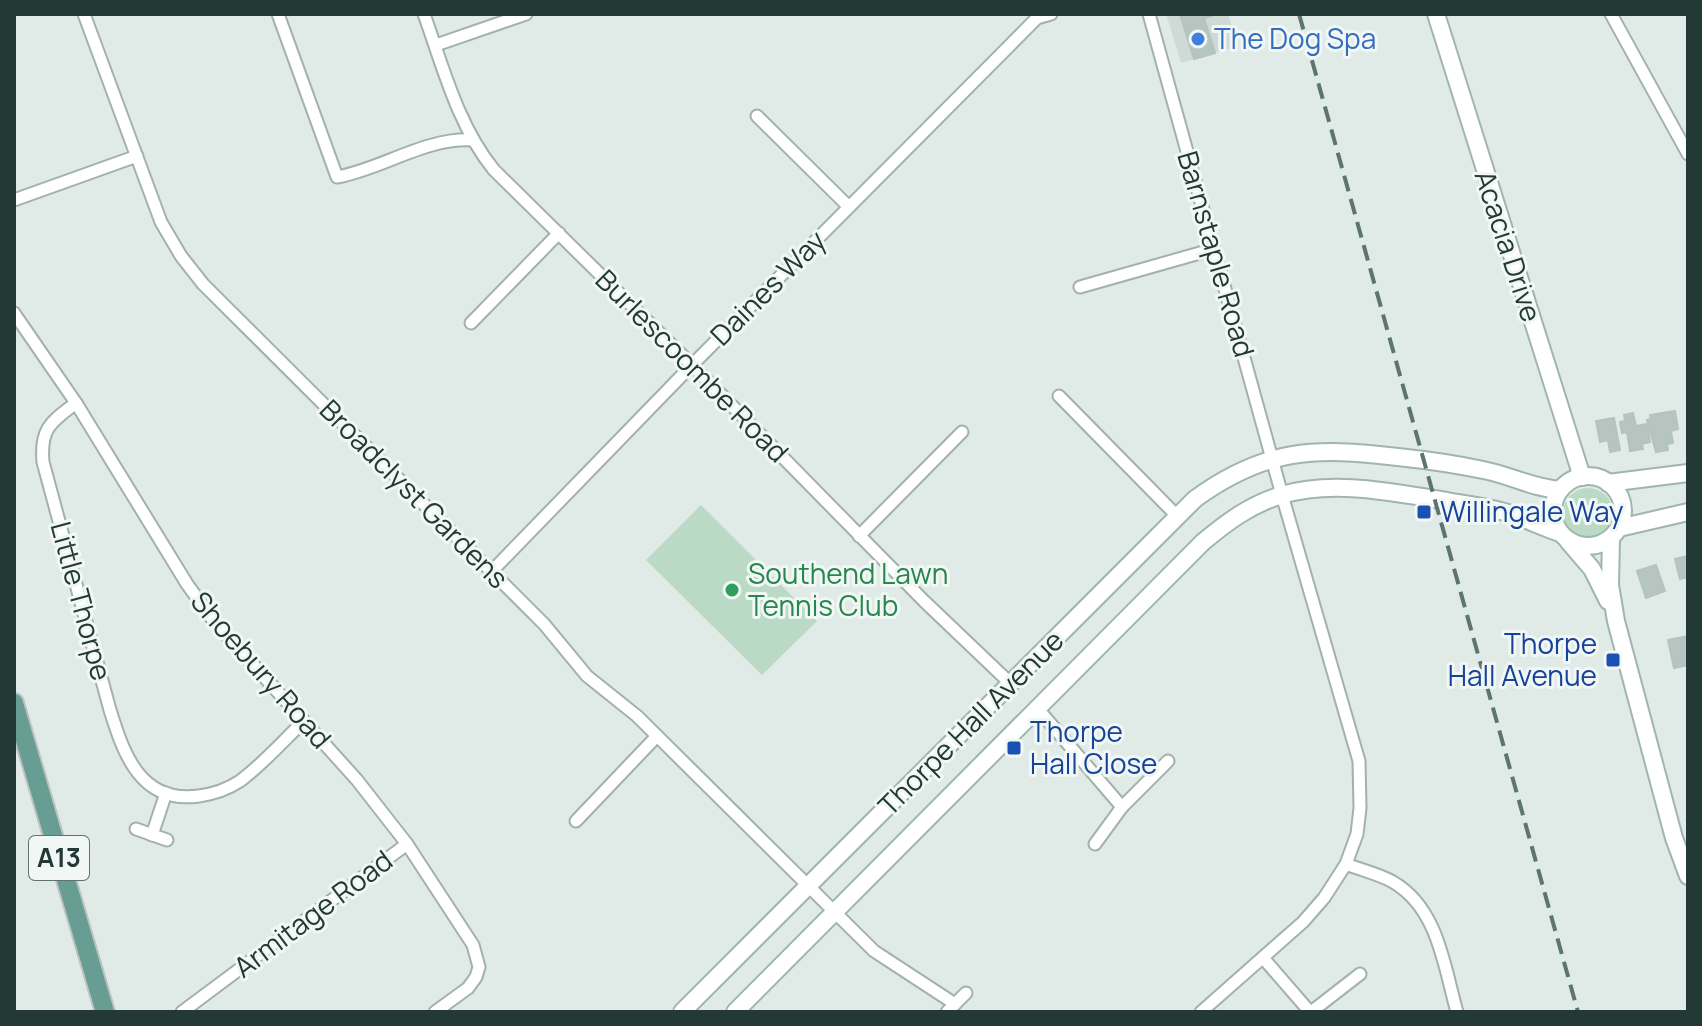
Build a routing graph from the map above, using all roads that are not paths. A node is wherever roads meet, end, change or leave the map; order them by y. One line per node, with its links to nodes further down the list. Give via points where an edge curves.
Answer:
1 (84, 14): 13 (street, Broadclyst Gardens)
2 (278, 14): 11 (street, via 337,177 450,141)
3 (424, 14): 9 (street, Burlescoombe Road)
4 (526, 14): 9 (street)
5 (1149, 14): 17 (street, Barnstaple Road)
6 (1436, 14): 27 (street, Acacia Drive)
7 (1611, 14): 12 (street)
8 (1046, 15): 15 (street, Daines Way)
9 (436, 45): 11 (street, Burlescoombe Road)
10 (757, 116): 15 (street)
11 (473, 140): 16 (street, Burlescoombe Road, via 494,170)
12 (1688, 154)
13 (137, 156): 14 (street); 36 (street, Broadclyst Gardens, via 170,239 203,284)
14 (14, 200)
15 (848, 206): 21 (street, Daines Way)
16 (559, 233): 20 (street); 21 (street, Burlescoombe Road)
17 (1214, 249): 18 (street); 25 (street, Barnstaple Road)
18 (1080, 287)
19 (14, 313): 23 (street, Shoebury Road)
20 (471, 323)
21 (692, 365): 34 (street, Burlescoombe Road); 36 (street, Daines Way)
22 (1059, 396): 32 (street)
23 (76, 403): 41 (street, Shoebury Road, via 187,584); 44 (street, Little Thorpe, via 48,425 43,462 122,747 135,771)
24 (962, 432): 34 (street)
25 (1273, 459): 29 (street, Thorpe Hall Avenue, via 1316,451 1354,452 1485,470); 30 (street, Barnstaple Road); 32 (street, Thorpe Hall Avenue, via 1228,478)
26 (1688, 473): 28 (street)
27 (1582, 477): 28 (street); 29 (street)
28 (1608, 483): 33 (street, via 1623,505)
29 (1560, 490): 35 (street, via 1554,521)
30 (1282, 495): 35 (street, Thorpe Hall Avenue, via 1327,488 1404,494 1491,509); 40 (street, Thorpe Hall Avenue, via 1227,521 1203,542); 52 (street, via 1359,761 1357,834)
31 (1688, 512): 33 (street)
32 (1178, 517): 38 (street, Thorpe Hall Avenue)
33 (1615, 533): 35 (street, via 1593,546 1579,546); 37 (street, via 1610,585)
34 (859, 536): 38 (street, Burlescoombe Road)
35 (1564, 537): 37 (street, via 1593,571)
36 (492, 571): 42 (street, Broadclyst Gardens, via 587,676)
37 (1616, 621): 53 (street)
38 (1011, 684): 54 (street, Thorpe Hall Avenue)
39 (14, 703): 60 (main road, A13)
40 (1038, 709): 45 (street); 55 (street, Thorpe Hall Avenue)
41 (304, 721): 44 (street, via 240,781 191,797); 50 (street, Shoebury Road)
42 (657, 736): 46 (street); 54 (street, Broadclyst Gardens)
43 (1168, 761): 45 (street)
44 (166, 793): 48 (street)
45 (1122, 807): 51 (street)
46 (576, 821)
47 (136, 829): 48 (street)
48 (152, 835): 49 (street)
49 (167, 840)
50 (407, 844): 61 (street, Armitage Road); 62 (street, Shoebury Road, via 473,945 479,967 468,988)
51 (1095, 844)
52 (1346, 864): 56 (street, via 1324,898); 67 (street, via 1392,882 1421,907 1432,925)
53 (1688, 876)
54 (809, 885): 55 (street, Broadclyst Gardens); 63 (street, Thorpe Hall Avenue)
55 (836, 911): 59 (street, Broadclyst Gardens, via 883,958); 64 (street, Thorpe Hall Avenue)
56 (1264, 959): 65 (street); 66 (street)
57 (1360, 974): 66 (street)
58 (966, 993): 59 (street)
59 (951, 1008)
60 (105, 1012)
61 (182, 1012)
62 (435, 1012)
63 (682, 1012)
64 (735, 1012)
65 (1201, 1012)
66 (1310, 1012)
67 (1457, 1012)

